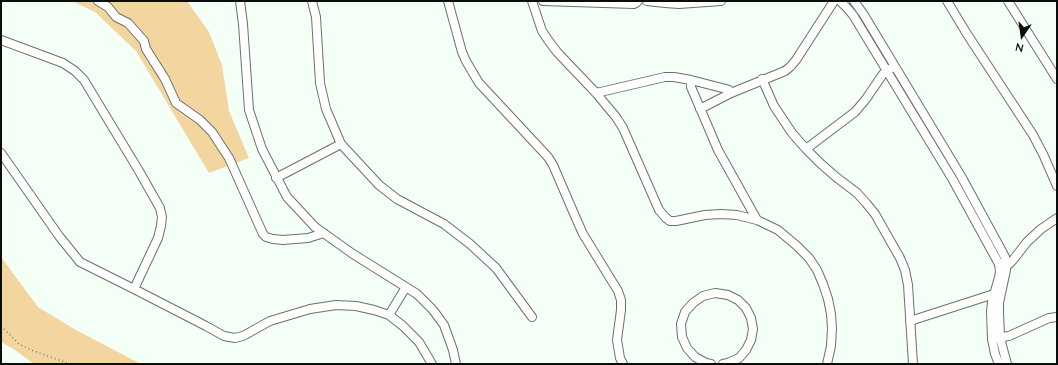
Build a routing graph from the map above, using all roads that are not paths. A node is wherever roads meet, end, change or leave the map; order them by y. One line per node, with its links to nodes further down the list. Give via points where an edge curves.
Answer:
1 (98, 1): 31 (street, via 108,7 116,17 128,23 144,41 176,103 212,132 229,158 263,234 266,237 283,240 308,238)
2 (240, 1): 27 (street, via 249,110 262,149)
3 (312, 1): 24 (street, via 316,17 320,83 326,109)
4 (448, 1): 43 (street, via 462,52 473,73 479,83 548,157 583,234 618,291 621,310 617,340)
5 (532, 1): 21 (street, via 542,31 548,40)
6 (543, 1): 7 (street, via 634,4)
7 (638, 1)
8 (647, 1): 9 (street, via 679,4)
9 (721, 1)
10 (834, 1): 18 (street, via 790,67)
11 (840, 1): 17 (street, via 853,15)
12 (854, 1): 16 (street)
13 (947, 1): 28 (street, via 1033,135)
14 (1008, 1): 19 (street)
15 (1, 40): 34 (street, via 63,62 84,80 160,208 162,218 158,238)
16 (894, 66): 17 (street); 32 (street, via 962,176 1005,257)
17 (886, 71): 25 (street, via 855,112); 32 (street, via 953,180 997,261)
18 (762, 79): 22 (street); 25 (street, via 781,118)
19 (1057, 79)
20 (691, 80): 21 (street, via 665,77); 22 (street, via 726,89); 23 (street, via 691,87)
21 (596, 93): 30 (street, via 623,128 659,210 666,218 676,221 705,214 720,214)
22 (731, 93): 23 (street)
23 (700, 108): 30 (street, via 718,150)
24 (341, 144): 27 (street); 37 (street, via 379,185 397,199 444,224 470,244 496,268)
25 (806, 149): 39 (street, via 857,193 875,214 905,270)
26 (1, 153): 34 (street, via 80,262)
27 (276, 178): 31 (street, via 287,197)
28 (1057, 186)
29 (1057, 218): 32 (street, via 1041,229)
30 (757, 220): 46 (street, via 778,230 809,258 817,270 831,314 831,346)
31 (324, 233): 33 (street)
32 (1003, 267): 35 (street); 40 (street, via 1006,277 999,307)
33 (406, 287): 36 (street); 42 (street, via 433,310 444,325)
34 (134, 289): 36 (street, via 224,336 235,338 270,320 336,305 356,306)
35 (994, 294): 39 (street); 40 (street, via 991,312)
36 (389, 315): 41 (street, via 419,342)
37 (532, 317)
38 (1057, 317): 40 (street, via 1049,318 1009,336)
39 (910, 321): 47 (street)
40 (996, 338): 48 (street, via 995,354); 49 (street)
41 (432, 364)
42 (456, 364)
43 (622, 364)
44 (708, 364): 45 (street, via 695,357 687,348 682,337 681,324 685,312 693,303 703,296 716,293 738,300 749,313 753,329 746,350 738,358)
45 (723, 364)
46 (827, 364)
47 (913, 364)
48 (999, 364)
49 (1007, 364)

